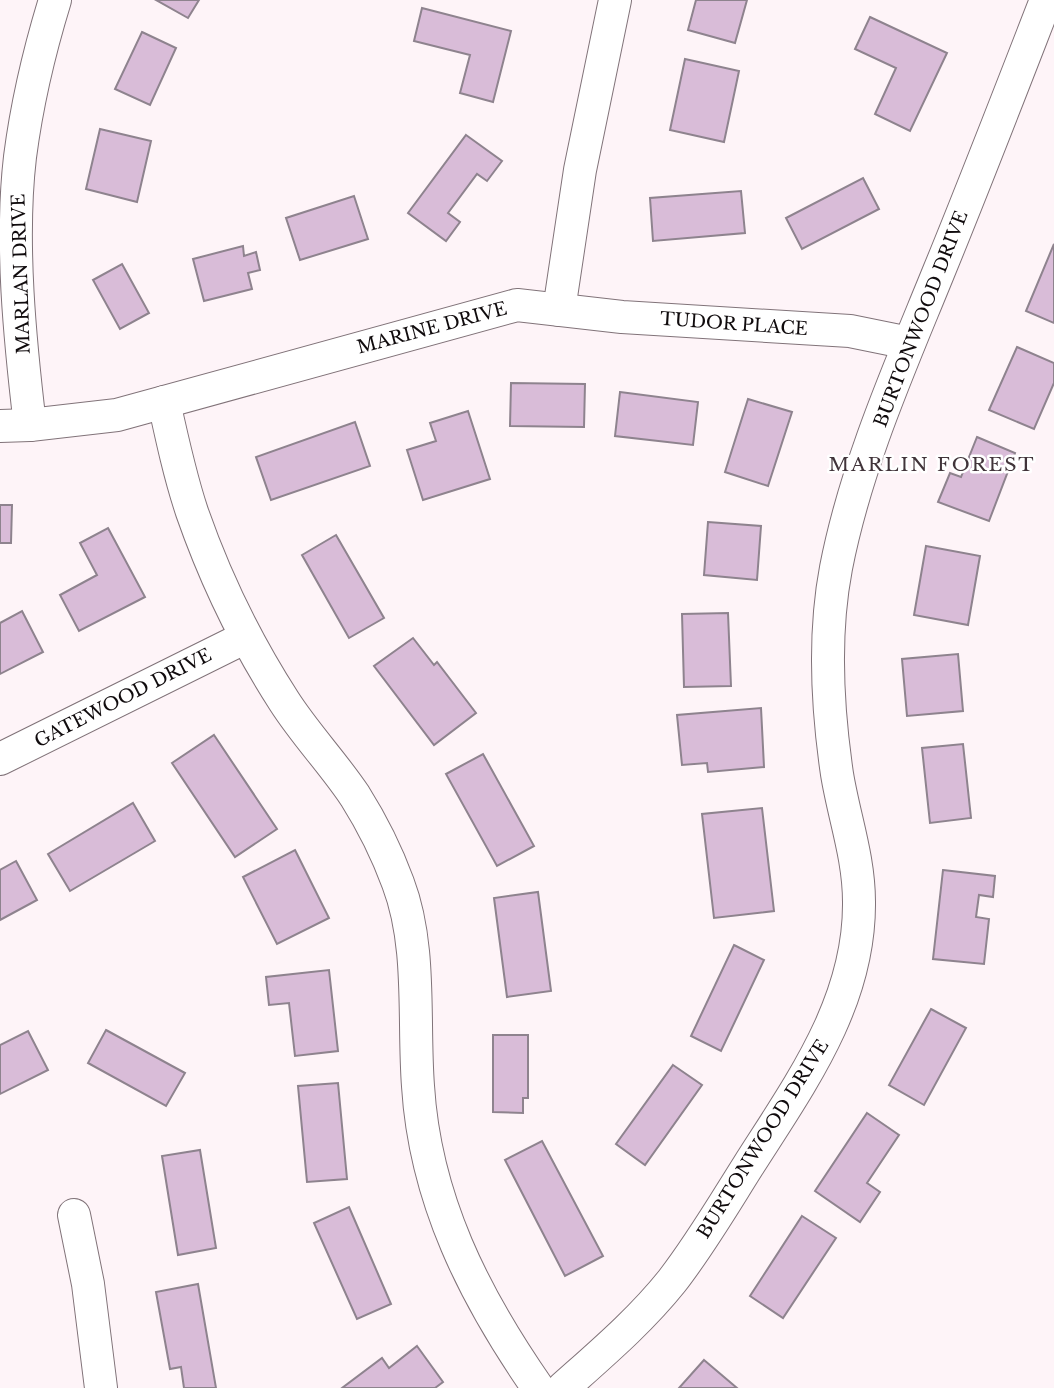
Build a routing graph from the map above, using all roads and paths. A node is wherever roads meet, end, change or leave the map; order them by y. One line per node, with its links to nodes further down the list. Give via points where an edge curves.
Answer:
1 (54, 0): 7 (street, MARLAN DRIVE, via 29,100 20,160)
2 (615, 0): 4 (street, via 580,170)
3 (1046, 0): 5 (street, BURTONWOOD DRIVE)
4 (558, 310): 5 (street, TUDOR PLACE, via 850,331); 6 (street, MARINE DRIVE, via 503,308)
5 (909, 343): 13 (street, BURTONWOOD DRIVE, via 855,492 830,613 828,695 860,900 853,965 844,996 808,1072 673,1280 627,1331)
6 (164, 402): 7 (street, MARINE DRIVE, via 117,415); 8 (street, via 191,511)
7 (15, 426)
8 (246, 637): 9 (street, GATEWOOD DRIVE); 12 (street, via 285,702 354,796 398,884 412,942 418,1088 436,1192 450,1234 488,1311)
9 (0, 759)
10 (74, 1215): 11 (street)
11 (101, 1388)
12 (538, 1388)
13 (563, 1388)

